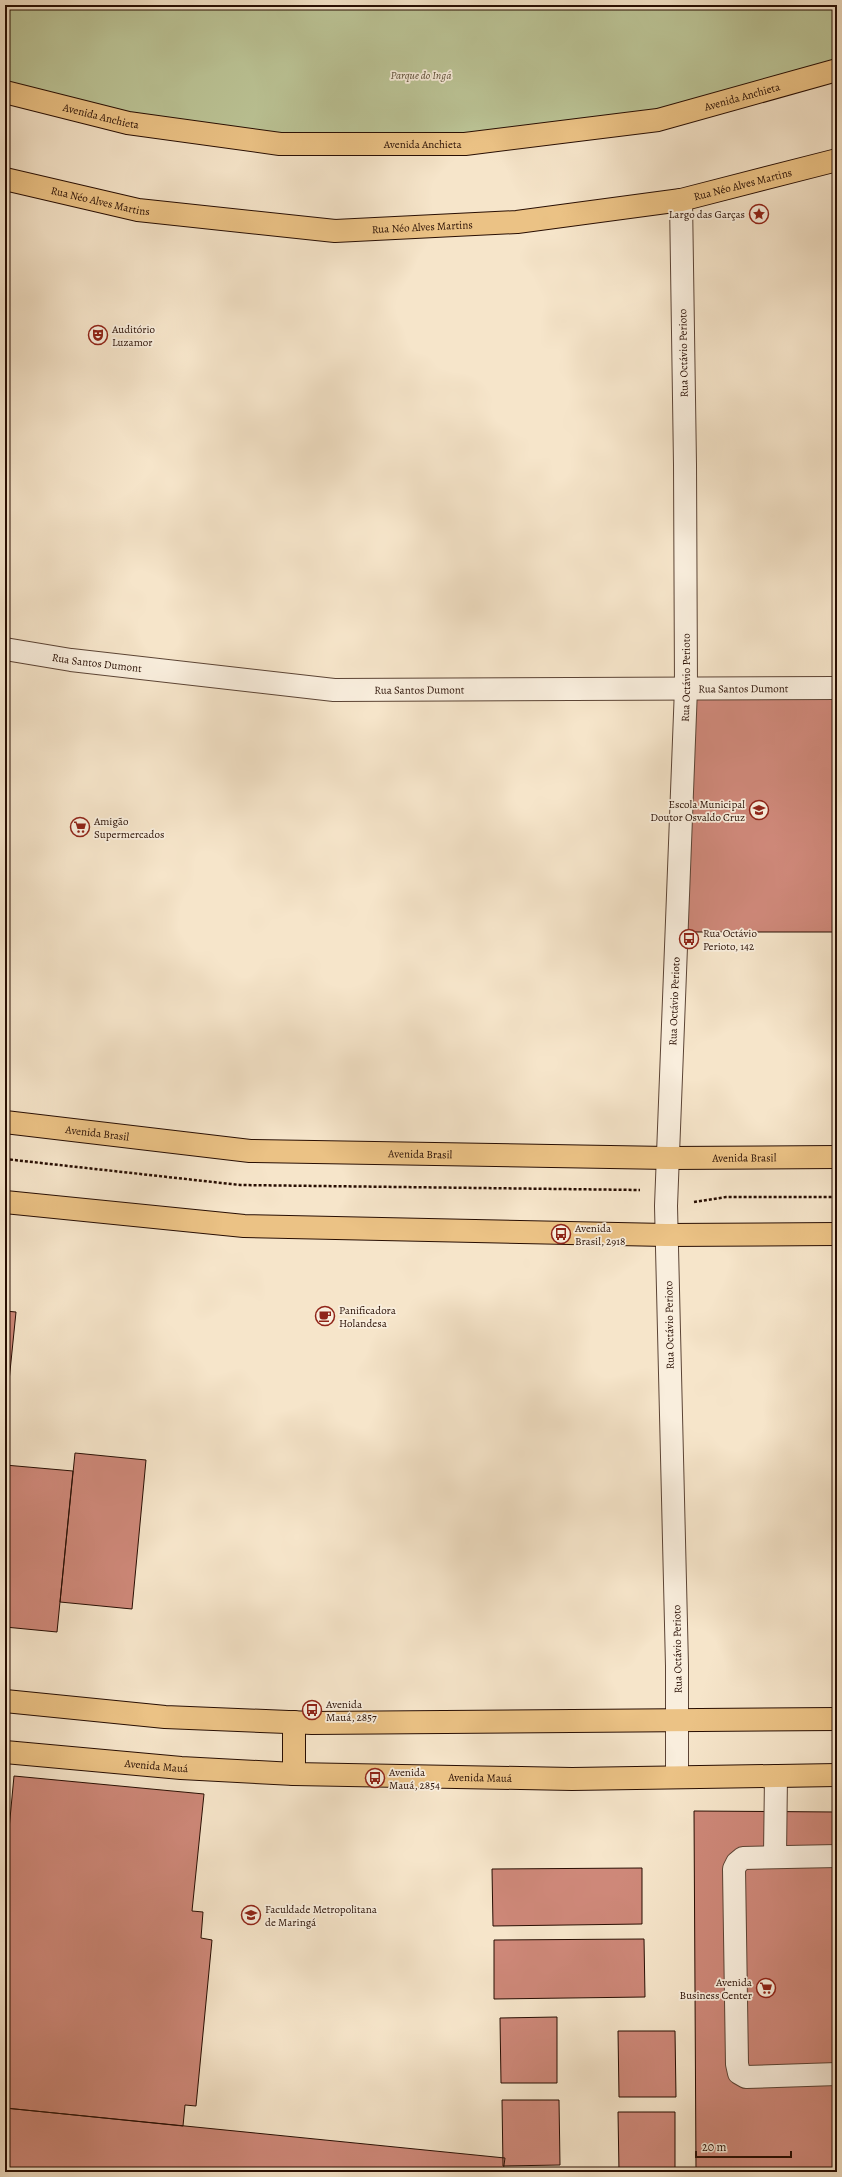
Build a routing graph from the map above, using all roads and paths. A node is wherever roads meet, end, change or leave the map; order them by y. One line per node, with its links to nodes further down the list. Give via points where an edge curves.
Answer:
1 (837, 70): 2 (main road, Avenida Anchieta, via 658,120 465,144 280,144 128,123)
2 (5, 92)
3 (837, 160): 5 (main road, Rua Néo Alves Martins)
4 (5, 179): 5 (main road, Rua Néo Alves Martins, via 138,210 335,231 517,222)
5 (681, 200): 7 (street, Rua Octávio Perioto)
6 (5, 649): 7 (street, Rua Santos Dumont, via 71,660 334,690)
7 (686, 688): 8 (street, Rua Santos Dumont); 11 (street, Rua Octávio Perioto)
8 (837, 688)
9 (5, 1122): 11 (main road, Avenida Brasil, via 250,1151)
10 (837, 1157): 11 (main road, Avenida Brasil)
11 (668, 1158): 15 (street, Rua Octávio Perioto)
12 (5, 1159): 15 (path, via 240,1185 647,1190)
13 (837, 1197): 15 (path, via 726,1197)
14 (5, 1202): 17 (main road, via 244,1226)
15 (666, 1206): 17 (street, Rua Octávio Perioto)
16 (837, 1234): 17 (main road)
17 (666, 1235): 21 (street, Rua Octávio Perioto)
18 (5, 1702): 20 (main road, via 165,1717)
19 (837, 1719): 21 (main road)
20 (294, 1722): 21 (main road); 23 (main road)
21 (678, 1722): 26 (street, Rua Octávio Perioto)
22 (5, 1752): 23 (main road, Avenida Mauá, via 182,1768)
23 (294, 1774): 26 (main road, Avenida Mauá, via 572,1779)
24 (837, 1775): 25 (main road, Avenida Mauá)
25 (776, 1776): 26 (main road, Avenida Mauá); 27 (street)
26 (677, 1777)
27 (775, 1856): 28 (street); 29 (street, via 744,1858 734,1869 739,2073 746,2077)
28 (837, 1856)
29 (837, 2074)

